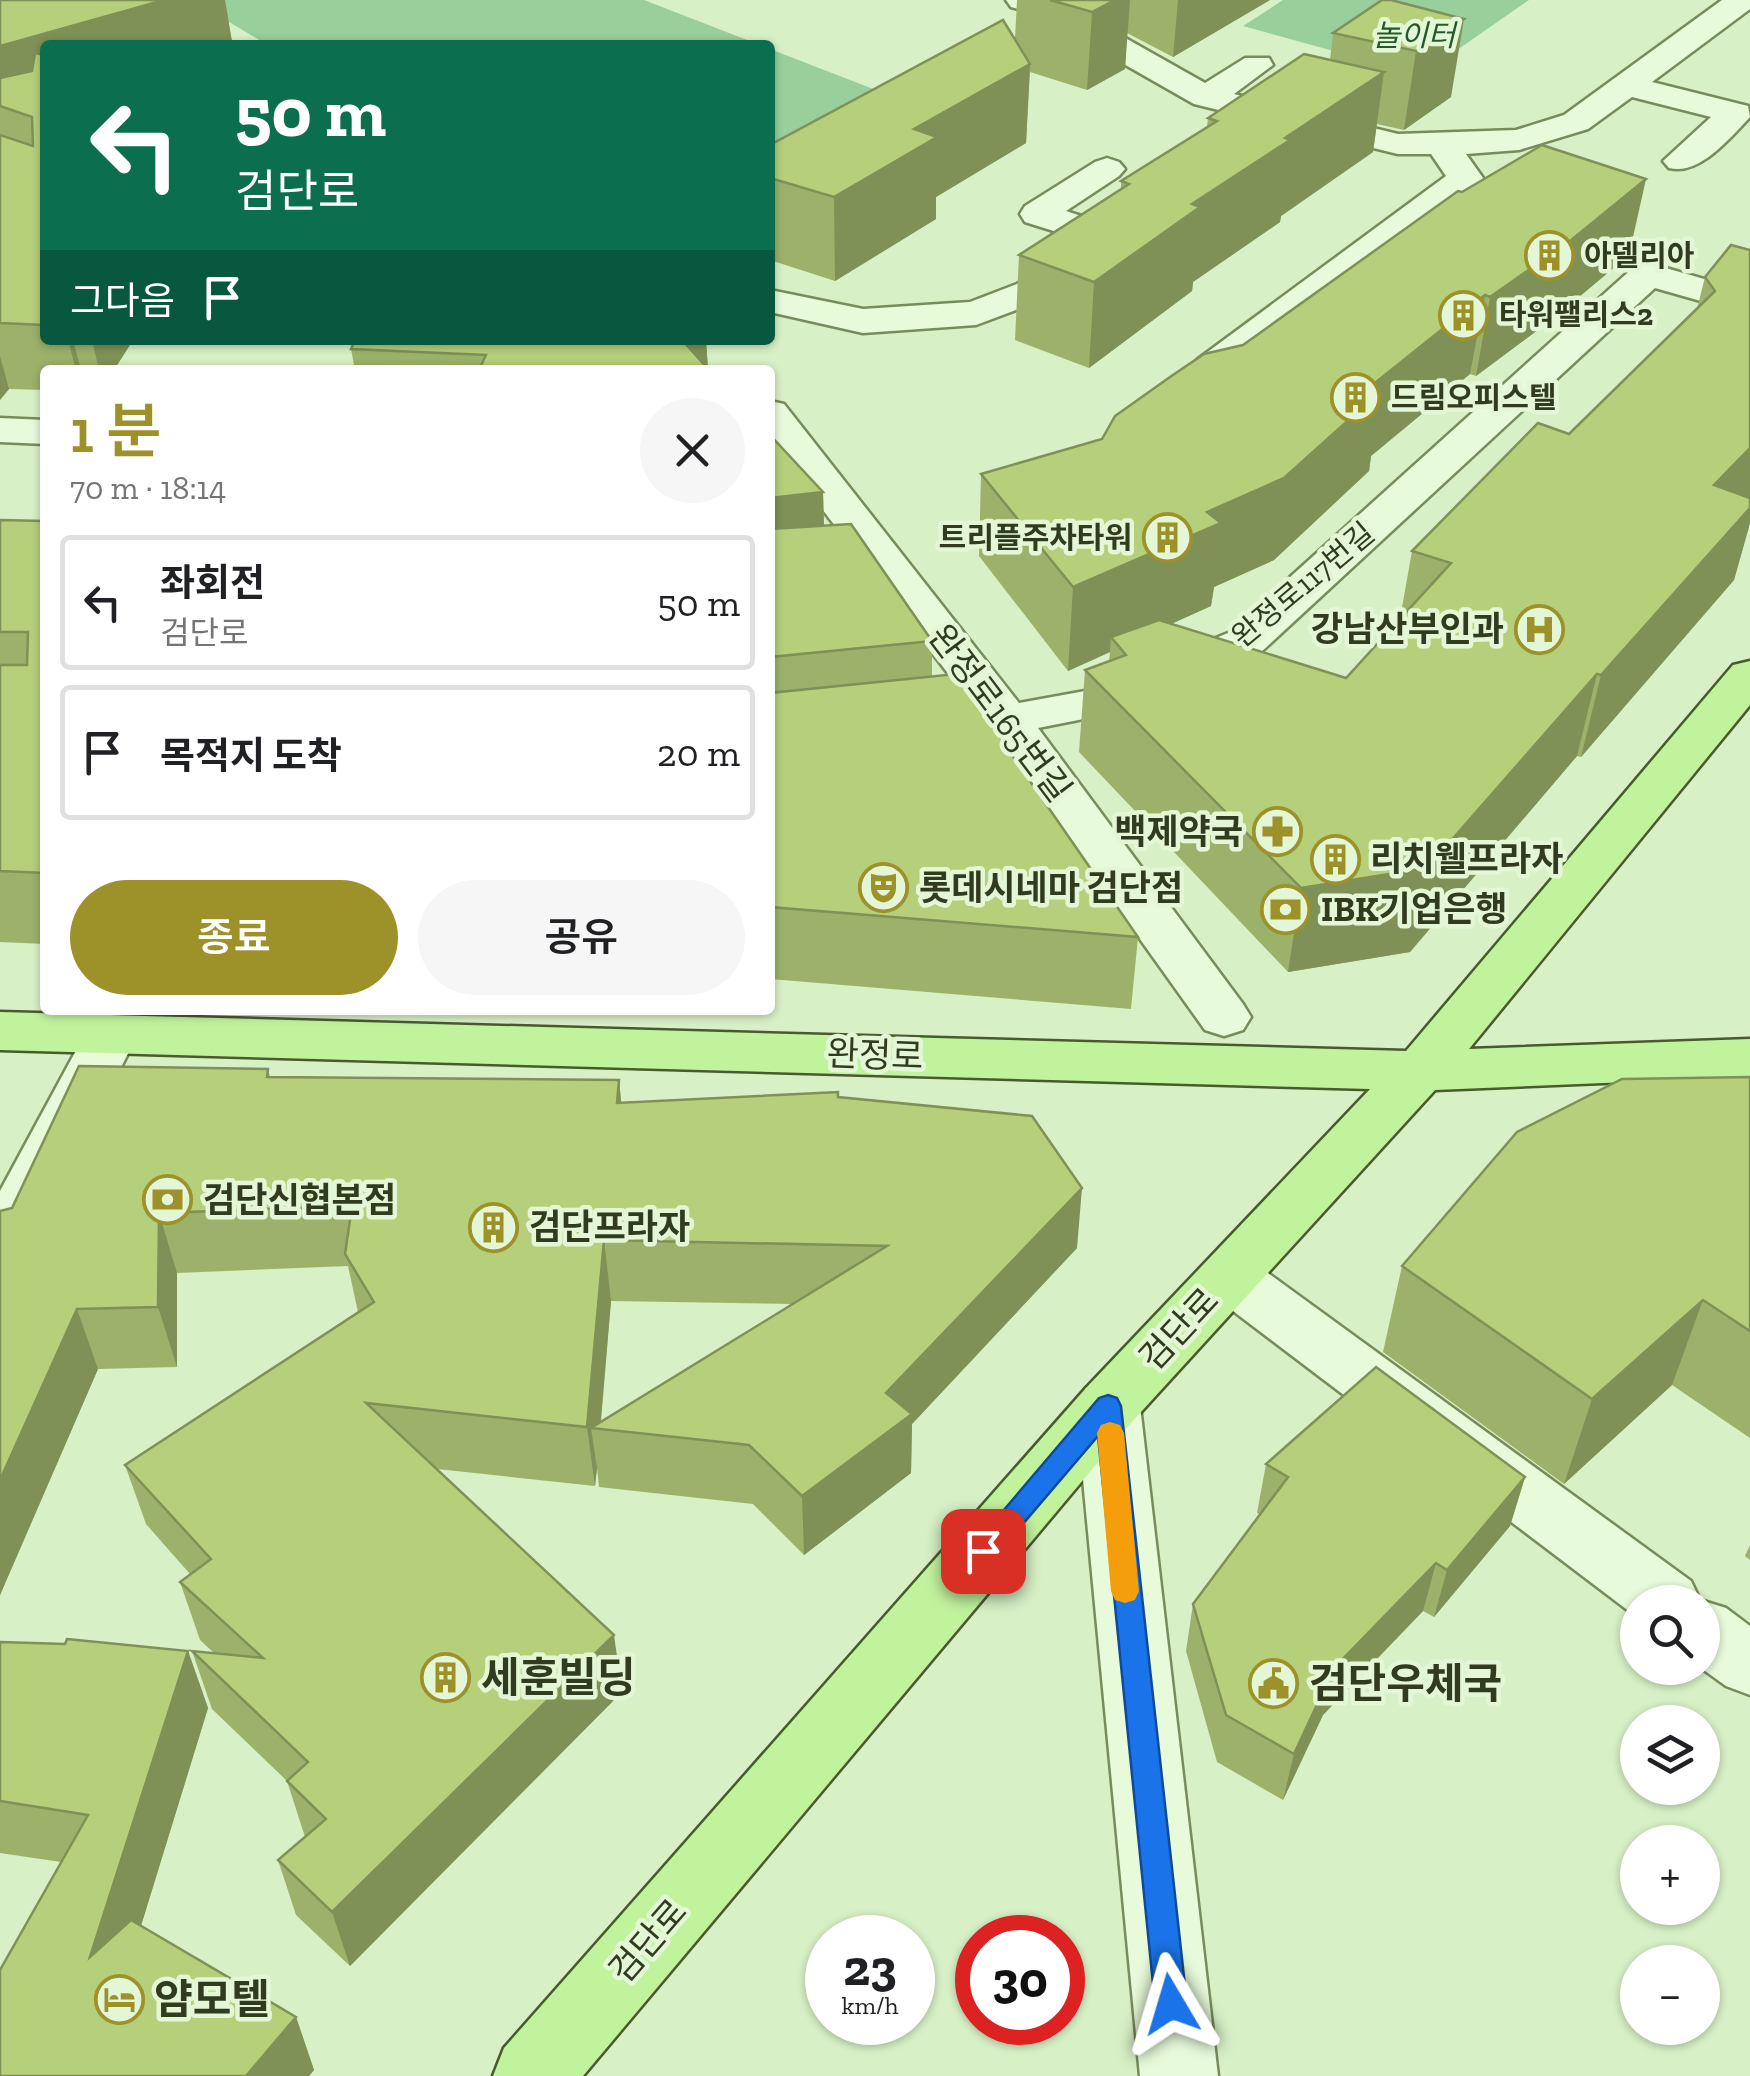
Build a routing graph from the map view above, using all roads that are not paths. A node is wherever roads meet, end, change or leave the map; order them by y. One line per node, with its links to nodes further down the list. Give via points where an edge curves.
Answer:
1 (1022, 0): 5 (street, via 1047,7)
2 (1742, 0): 4 (street)
3 (1257, 65): 5 (street)
4 (1626, 86): 6 (street); 9 (street, via 1576,122 1518,140)
5 (1206, 97): 7 (street)
6 (1743, 107): 10 (street)
7 (1289, 117): 8 (street); 9 (street, via 1398,144)
8 (1257, 139)
9 (1440, 144): 16 (street, via 1466,178)
10 (1681, 161)
11 (1107, 169): 13 (street, via 1038,214)
12 (1144, 216): 13 (street)
13 (1112, 238): 14 (street, via 1030,292 976,313 863,320)
14 (775, 302)
15 (1750, 304): 23 (street, 완정로117번길, via 1648,274 1244,643 1097,703)
16 (1212, 367)
17 (775, 420): 20 (street, 완정로165번길)
18 (0, 430): 19 (street)
19 (40, 432)
20 (892, 572): 21 (street); 23 (street, 완정로165번길)
21 (840, 576)
22 (1750, 675): 29 (main road, 검단로)
23 (1006, 719): 24 (street, 완정로117번길); 25 (street, 완정로165번길)
24 (775, 746)
25 (1224, 1017)
26 (0, 1030): 27 (main road, 완정로)
27 (111, 1034): 29 (main road, 완정로); 30 (street)
28 (1750, 1058): 29 (main road, 완정로)
29 (1420, 1071): 31 (main road, 검단로)
30 (0, 1247)
31 (1229, 1276): 32 (main road, 검단로); 33 (street)
32 (1108, 1406): 36 (main road, 검단로); 37 (street)
33 (1644, 1585)
34 (1720, 1642): 35 (street)
35 (1750, 1665)
36 (532, 2076)
37 (1179, 2076)

